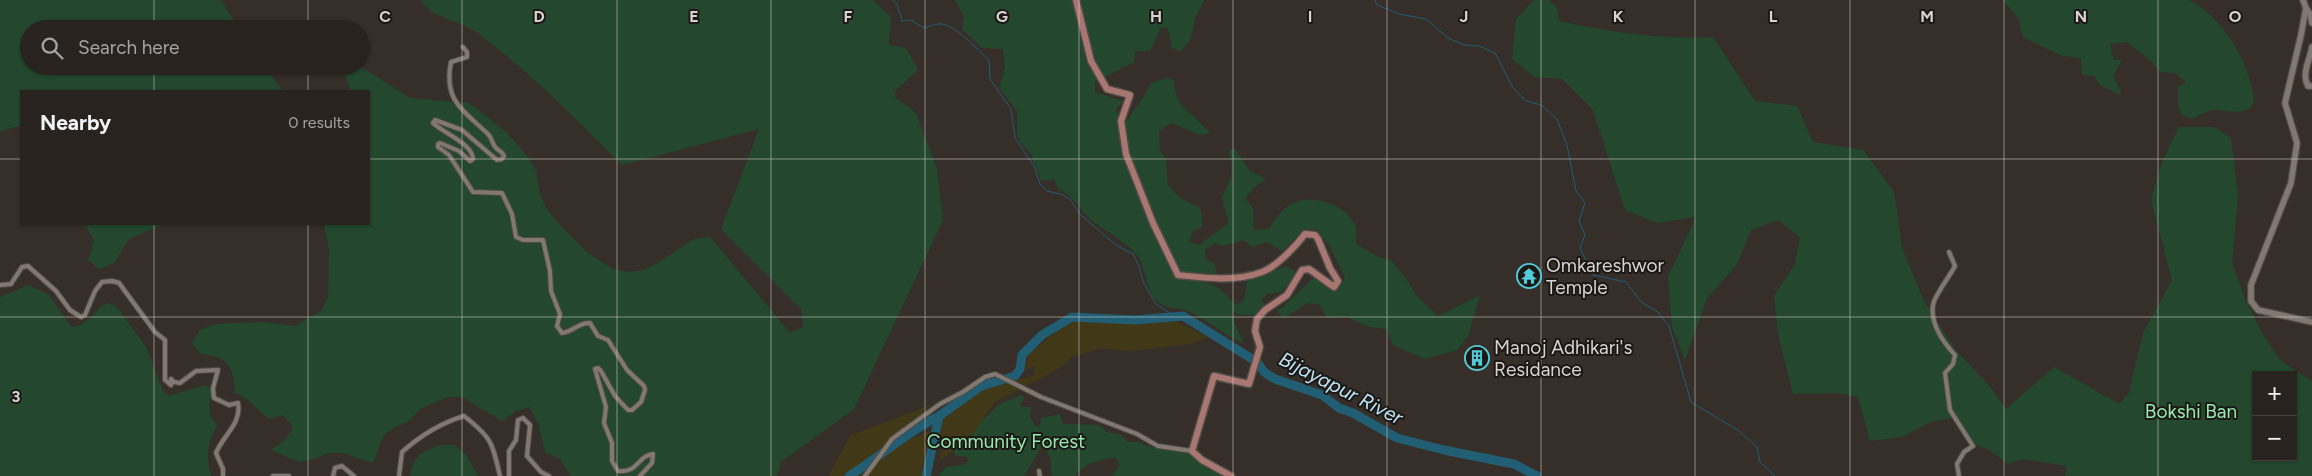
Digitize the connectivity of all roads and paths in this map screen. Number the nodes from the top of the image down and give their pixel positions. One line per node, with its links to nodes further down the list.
1 (1076, 0): 11 (main road)
2 (2303, 0): 3 (main road)
3 (2306, 8): 4 (main road); 10 (main road)
4 (2312, 23)
5 (463, 47): 21 (street)
6 (2312, 47): 7 (main road)
7 (2312, 86)
8 (1949, 252): 24 (street)
9 (0, 285): 12 (street)
10 (2312, 322)
11 (1192, 451): 22 (street); 23 (main road)
12 (224, 476)
13 (273, 476): 14 (street)
14 (289, 476)
15 (333, 476): 16 (street)
16 (354, 476)
17 (400, 476): 18 (street)
18 (500, 476)
19 (509, 476): 20 (street)
20 (549, 476)
21 (640, 476)
22 (865, 476)
23 (1231, 476)
24 (1959, 476)

